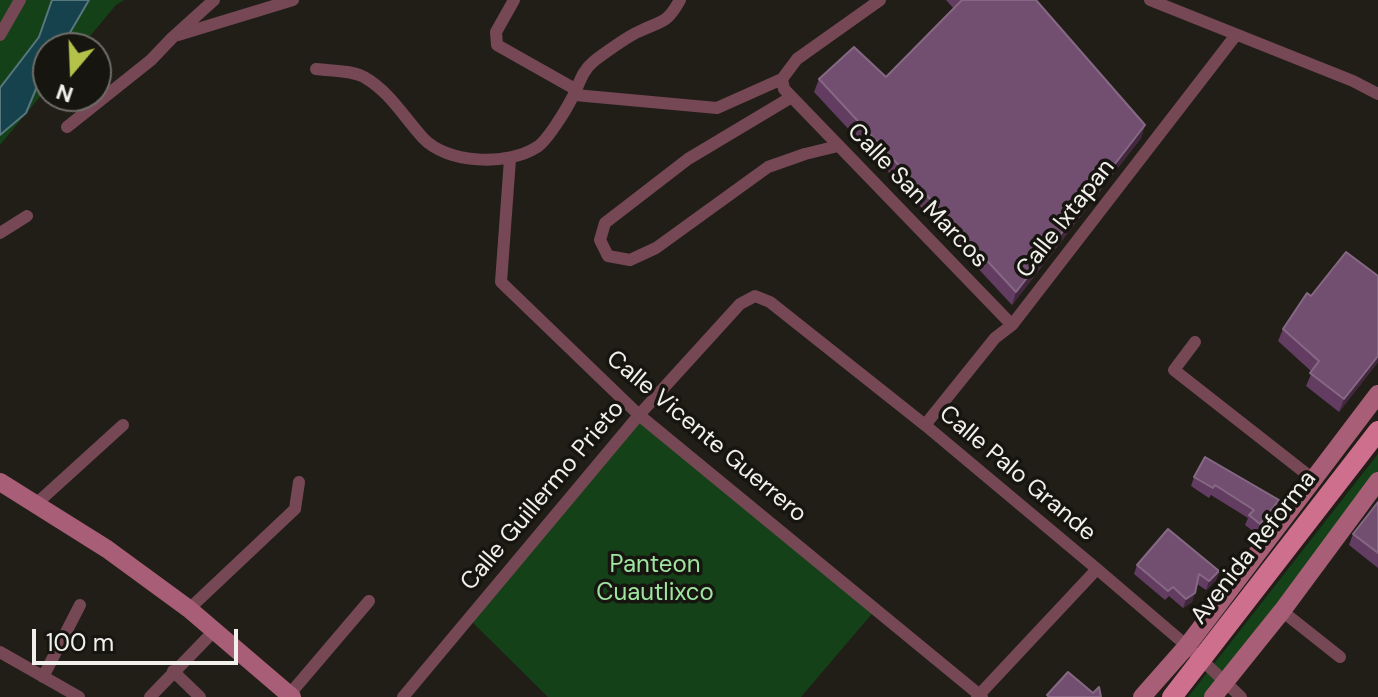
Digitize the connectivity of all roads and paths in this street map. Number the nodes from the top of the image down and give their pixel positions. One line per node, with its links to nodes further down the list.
1 (20, 0): 8 (street)
2 (214, 0): 10 (street)
3 (293, 0): 10 (street)
4 (514, 0): 13 (street)
5 (680, 0): 13 (street)
6 (880, 0): 12 (street)
7 (1150, 0): 9 (street)
8 (0, 35)
9 (1236, 35): 14 (street); 22 (street, Calle Ixtapan)
10 (172, 38): 16 (street)
11 (316, 69): 18 (street)
12 (782, 79): 13 (street); 15 (street)
13 (575, 92): 18 (street)
14 (1378, 94)
15 (790, 98): 17 (street, Calle San Marcos); 17 (street)
16 (67, 127)
17 (838, 146): 22 (street, Calle San Marcos)
18 (510, 159): 25 (street, Calle Vicente Guerrero)
19 (27, 216): 20 (street)
20 (0, 233)
21 (755, 296): 25 (street, Calle Guillermo Prieto); 27 (street, Calle Palo Grande)
22 (1012, 325): 27 (street, Calle Ixtapan)
23 (1195, 342): 30 (street)
24 (1378, 394): 30 (street)
25 (639, 415): 47 (street, Calle Vicente Guerrero); 51 (street, Calle Guillermo Prieto)
26 (123, 425): 34 (street)
27 (925, 425): 35 (street, Calle Palo Grande)
28 (1378, 431): 44 (main road, Avenida Reforma)
29 (1378, 454): 44 (main road, Avenida Reforma)
30 (1313, 479): 44 (street)
31 (1378, 481): 39 (street)
32 (0, 482): 34 (street)
33 (299, 482): 38 (street)
34 (36, 504): 38 (street)
35 (1097, 569): 44 (street, Calle Palo Grande); 47 (street)
36 (369, 601): 46 (street)
37 (80, 605): 45 (street)
38 (189, 609): 40 (street)
39 (1282, 611): 42 (street); 44 (street)
40 (215, 630): 43 (street); 46 (street)
41 (0, 652): 45 (street)
42 (1340, 657)
43 (173, 671): 49 (street); 50 (street)
44 (1207, 671): 52 (street); 53 (main road, Avenida Reforma); 54 (main road, Avenida Reforma); 55 (street, Calle Palo Grande)
45 (43, 677): 48 (street)
46 (290, 696)
47 (979, 696)
48 (79, 697)
49 (150, 697)
50 (200, 697)
51 (403, 697)
52 (1142, 697)
53 (1172, 697)
54 (1188, 697)
55 (1241, 697)

